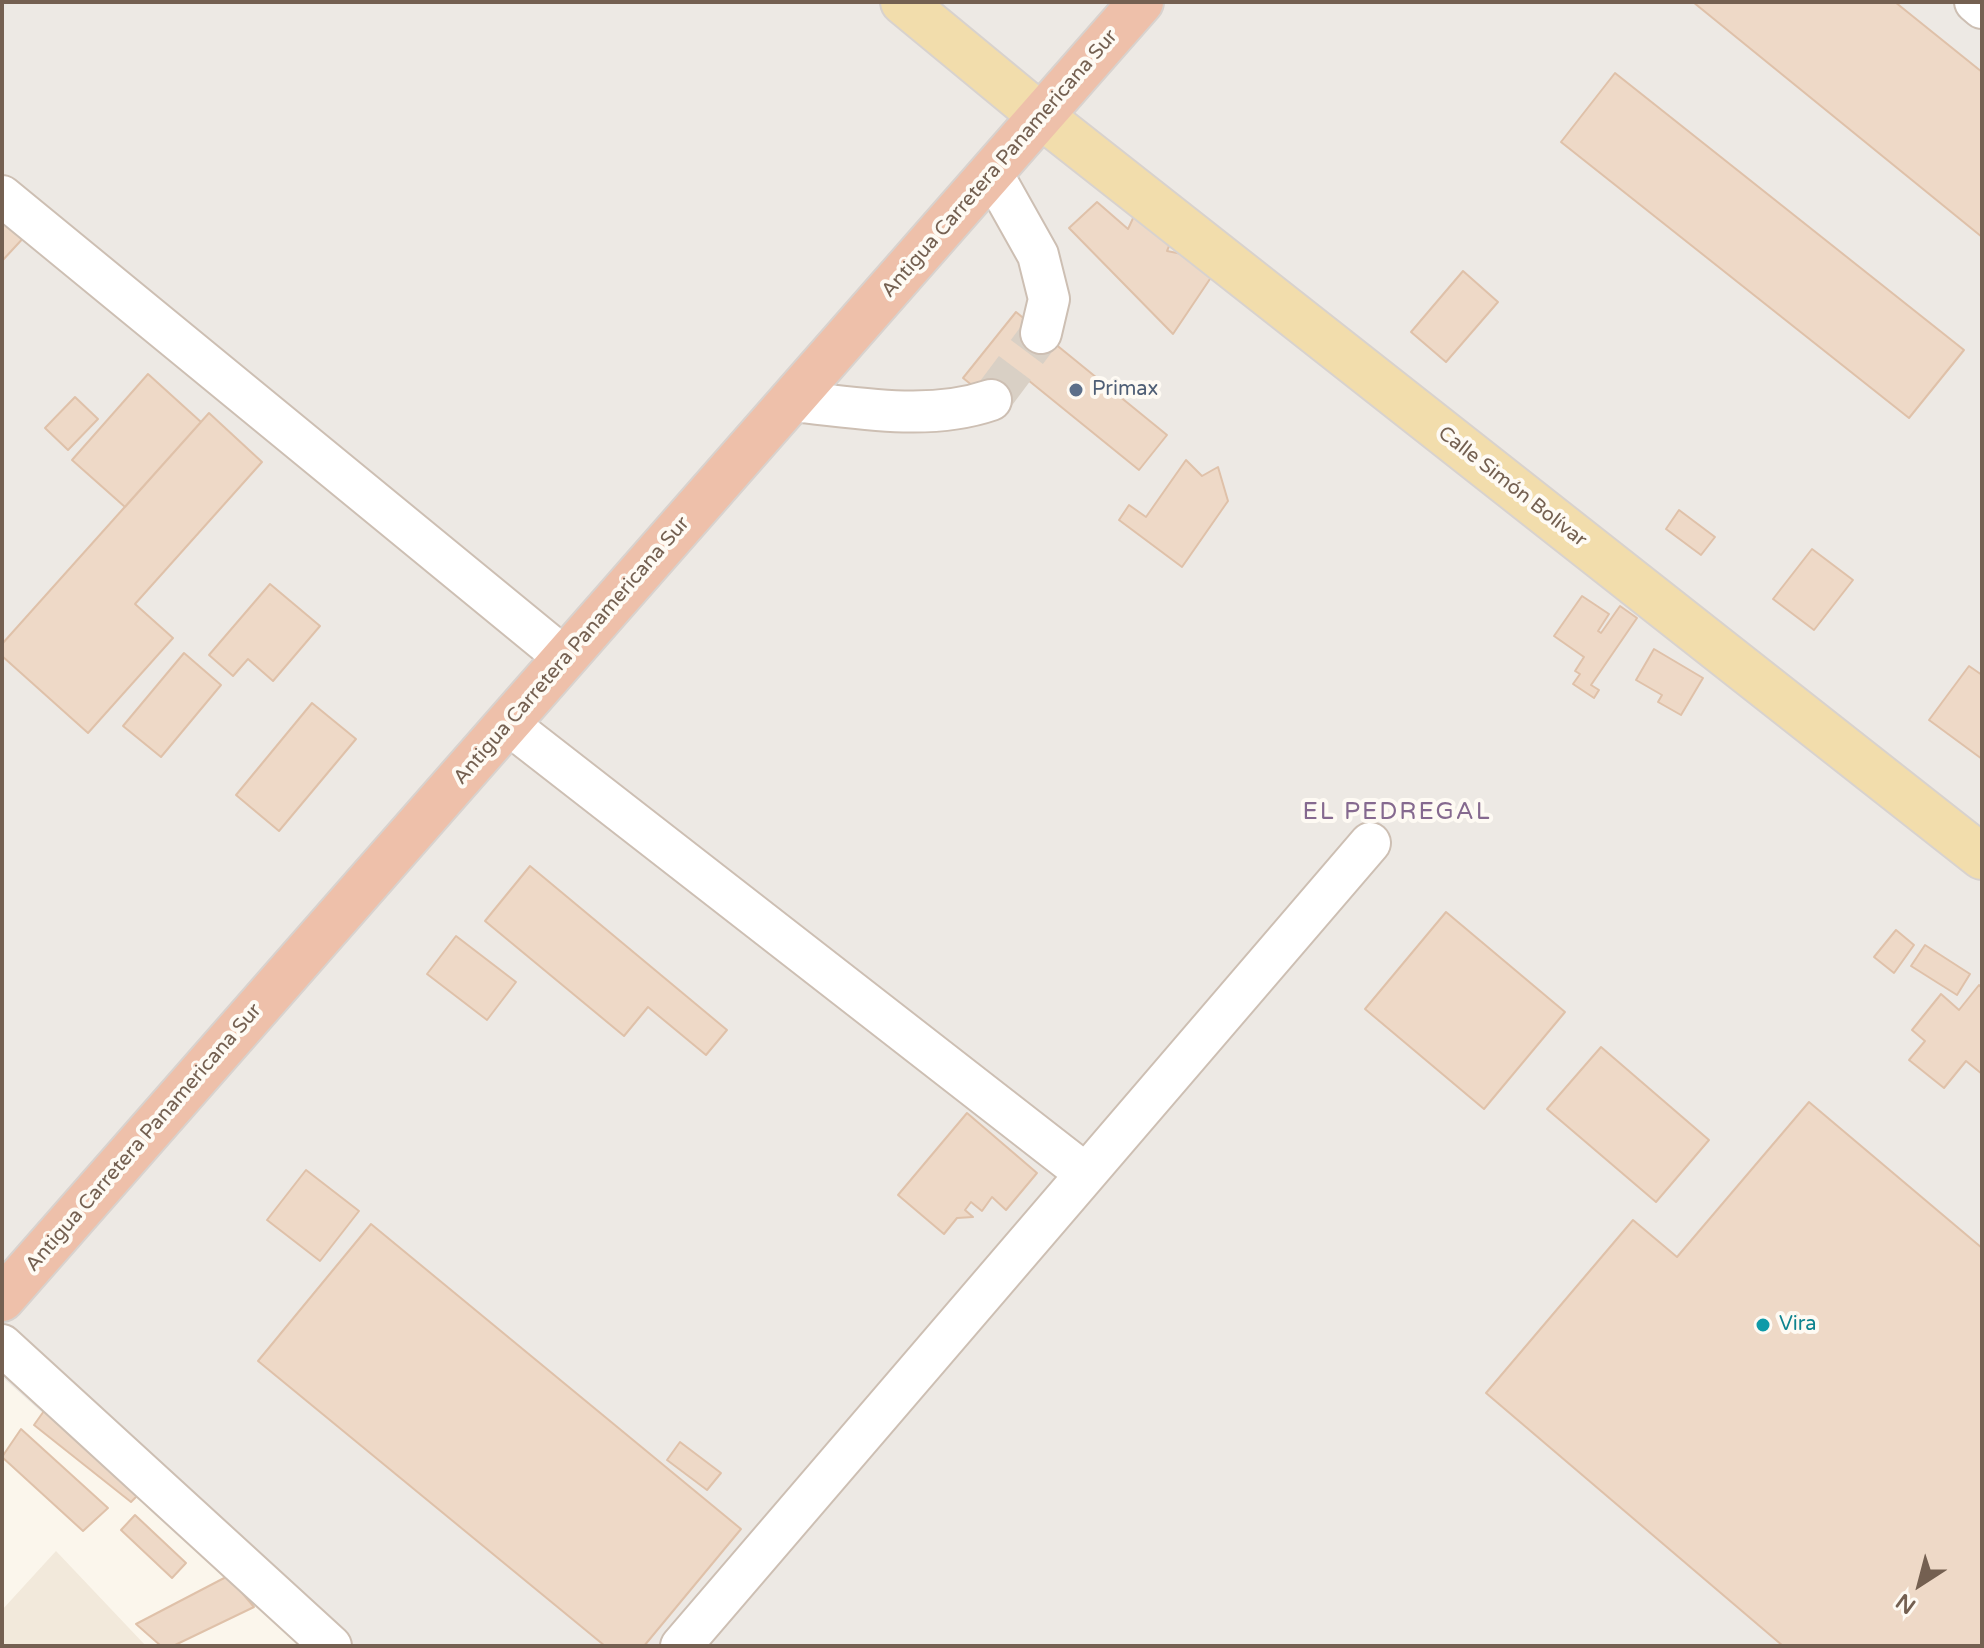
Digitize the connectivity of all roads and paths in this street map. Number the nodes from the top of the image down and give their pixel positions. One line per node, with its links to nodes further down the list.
1 (903, 2): 5 (main road, Calle Simón Bolívar)
2 (1141, 2): 5 (highway, Antigua Carretera Panamericana Sur)
3 (1975, 2): 4 (street)
4 (1982, 8)
5 (1041, 116): 6 (highway, Antigua Carretera Panamericana Sur); 14 (main road, Calle Simón Bolívar)
6 (992, 173): 8 (street); 10 (highway, Antigua Carretera Panamericana Sur)
7 (2, 196): 11 (street)
8 (1041, 333)
9 (991, 400): 10 (street)
10 (792, 401): 11 (highway, Antigua Carretera Panamericana Sur)
11 (565, 658): 12 (highway, Antigua Carretera Panamericana Sur)
12 (508, 724): 15 (street); 16 (highway, Antigua Carretera Panamericana Sur)
13 (1370, 843): 15 (street)
14 (1982, 857)
15 (1086, 1174): 19 (street)
16 (2, 1299)
17 (2, 1345): 18 (street)
18 (331, 1646)
19 (681, 1646)

